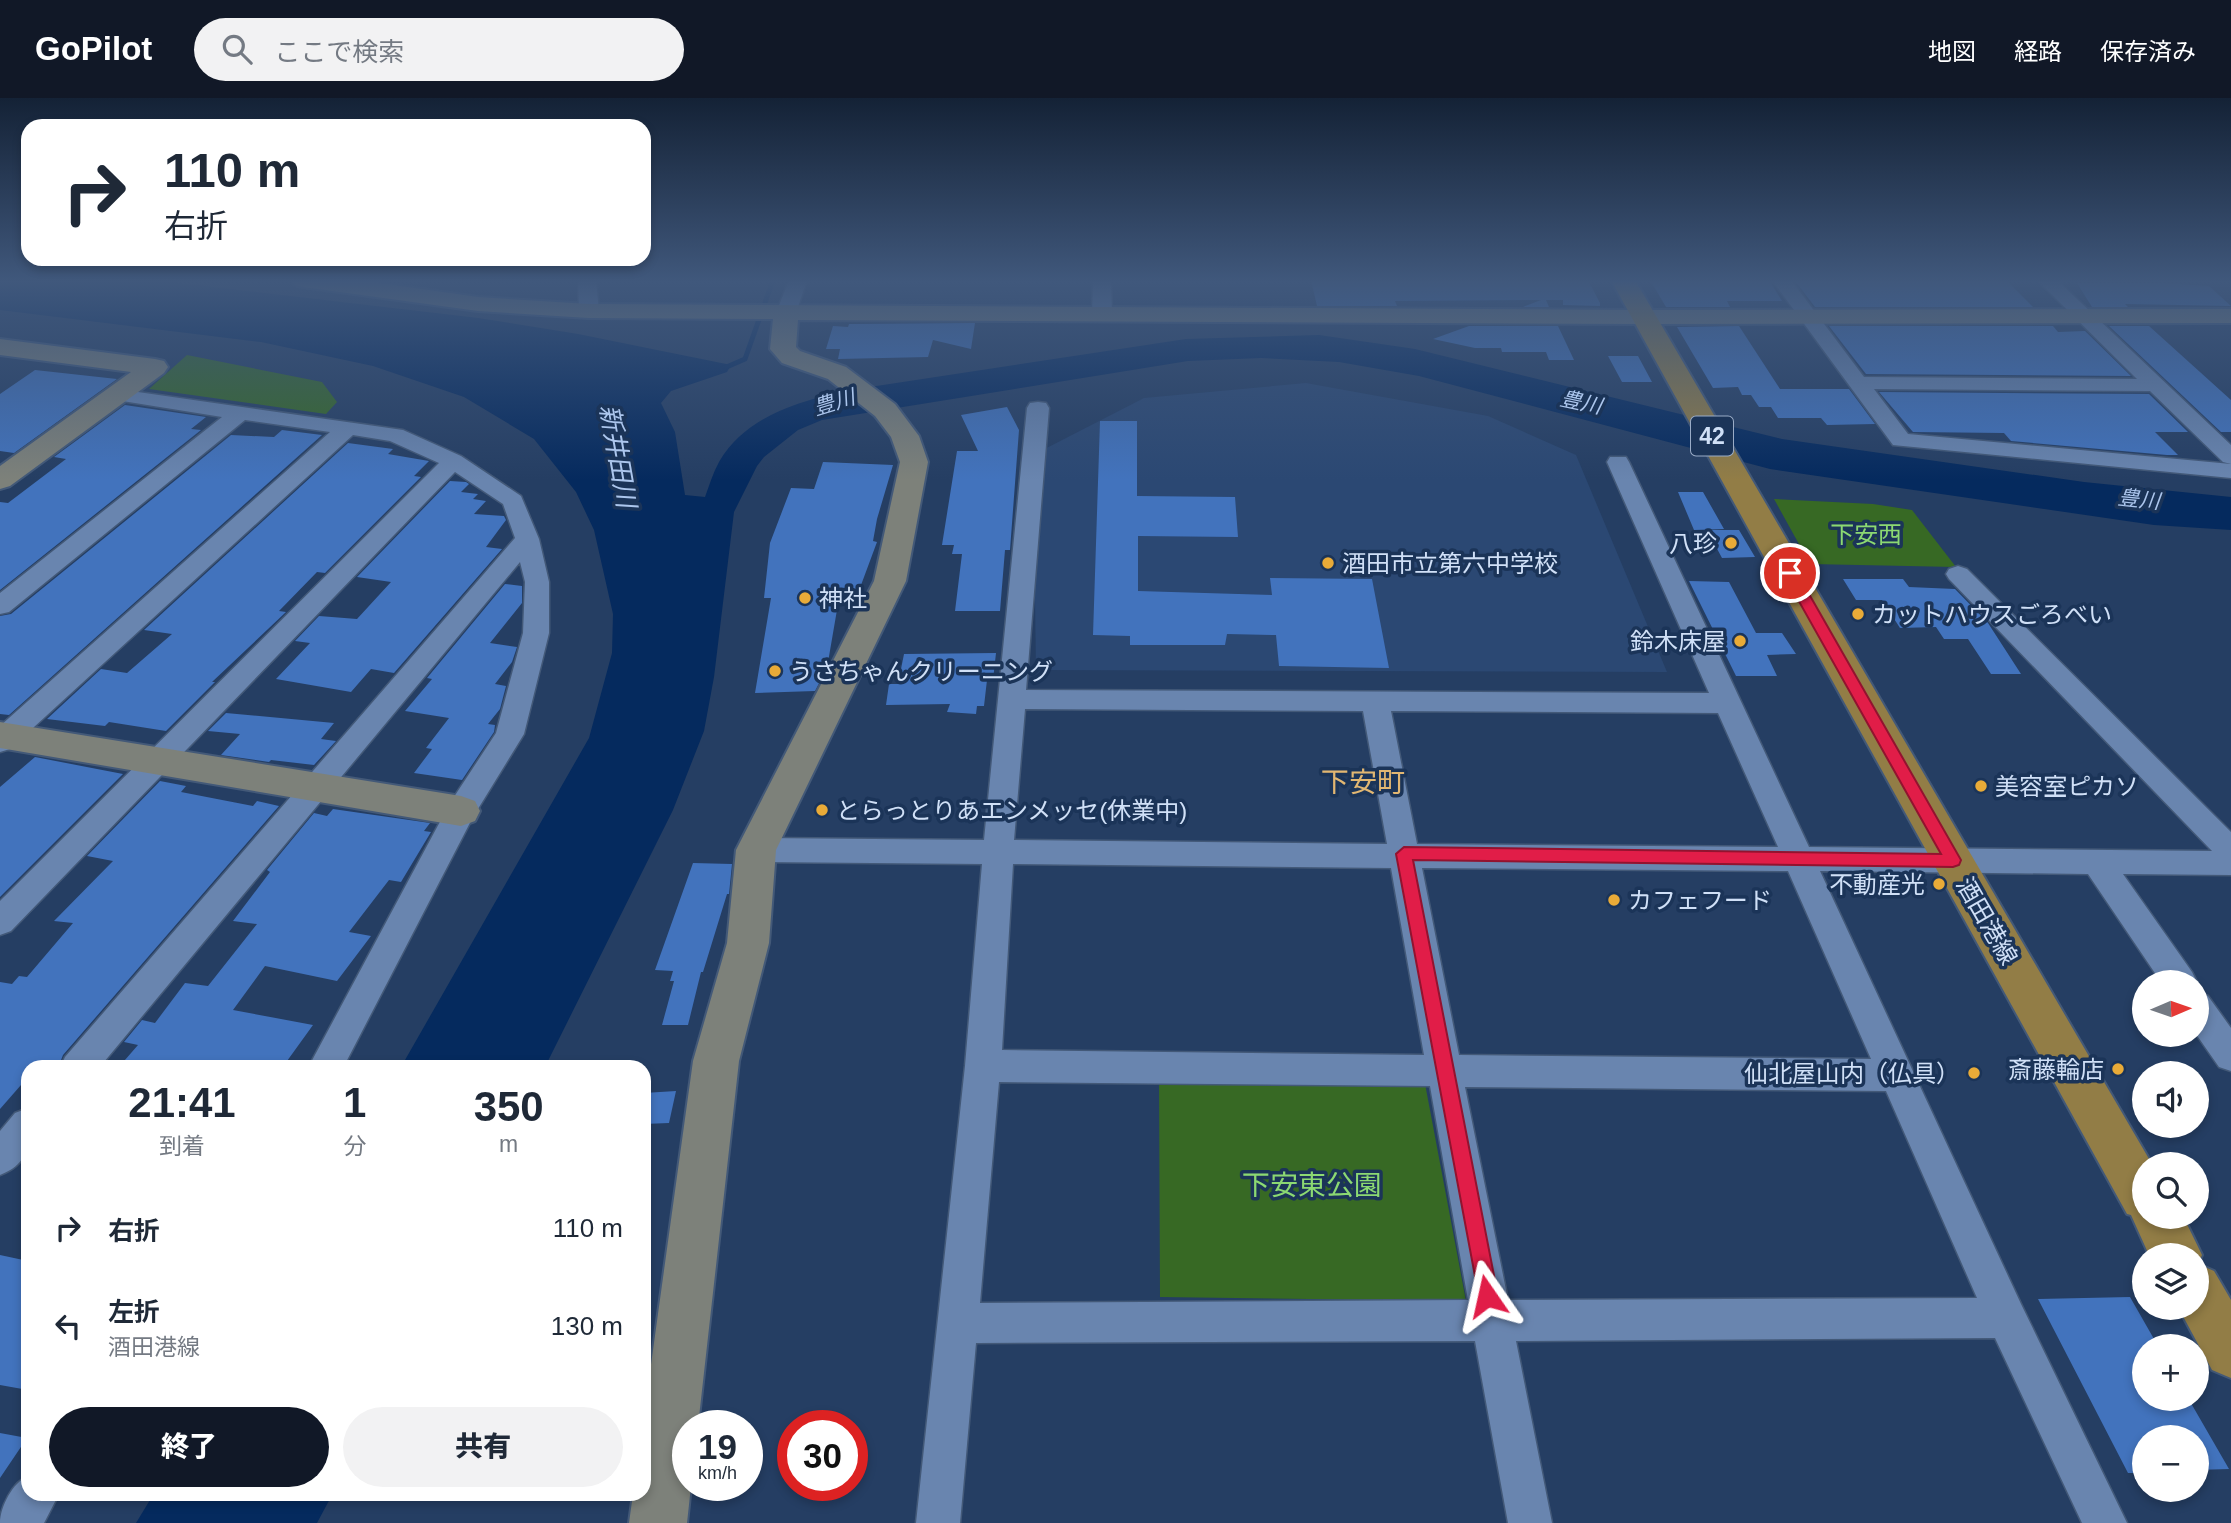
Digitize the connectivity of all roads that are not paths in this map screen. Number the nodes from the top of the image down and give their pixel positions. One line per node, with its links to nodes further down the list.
1 (783, 346): 27 (street)
2 (1661, 346): 32 (main road, 酒田港線 / 42)
3 (1831, 346): 6 (street)
4 (2115, 346): 7 (street)
5 (0, 347): 8 (street)
6 (1858, 383): 7 (street); 15 (street)
7 (2156, 385): 12 (street)
8 (117, 395): 10 (street); 16 (street)
9 (1038, 408): 20 (street)
10 (241, 412): 11 (street); 19 (street)
11 (349, 427): 13 (street); 23 (street)
12 (2231, 457)
13 (453, 461): 17 (street); 24 (street)
14 (1618, 462): 22 (street)
15 (2231, 471)
16 (0, 480)
17 (527, 539): 25 (street); 26 (street)
18 (1958, 575): 28 (street)
19 (0, 606)
20 (1013, 699): 21 (street); 29 (street)
21 (1375, 701): 22 (street); 30 (street)
22 (1728, 703): 31 (street)
23 (2, 738): 24 (street)
24 (156, 761): 25 (street); 35 (street)
25 (314, 787): 26 (street); 39 (street)
26 (461, 811): 40 (street)
27 (756, 850): 29 (street); 54 (street)
28 (2231, 851)
29 (998, 852): 30 (street); 41 (street)
30 (1404, 854): 31 (street); 42 (street)
31 (1799, 859): 32 (street); 43 (street)
32 (1953, 860): 33 (street); 46 (main road, 酒田港線 / 42)
33 (2097, 862): 34 (street); 36 (street)
34 (2231, 863)
35 (0, 922)
36 (2172, 970)
37 (2209, 1025): 38 (street)
38 (2231, 1056)
39 (84, 1060)
40 (329, 1060)
41 (984, 1066): 42 (street); 50 (street)
42 (1445, 1070): 43 (street); 49 (street)
43 (1897, 1075): 48 (street)
44 (21, 1133): 45 (street)
45 (0, 1158)
46 (2132, 1176)
47 (2209, 1312): 51 (main road)
48 (2007, 1318): 49 (street); 57 (street)
49 (1492, 1321): 50 (street); 56 (street)
50 (956, 1323): 55 (street)
51 (2231, 1351)
52 (32, 1501): 53 (street)
53 (18, 1523)
54 (658, 1523)
55 (938, 1523)
56 (1530, 1523)
57 (2105, 1523)

